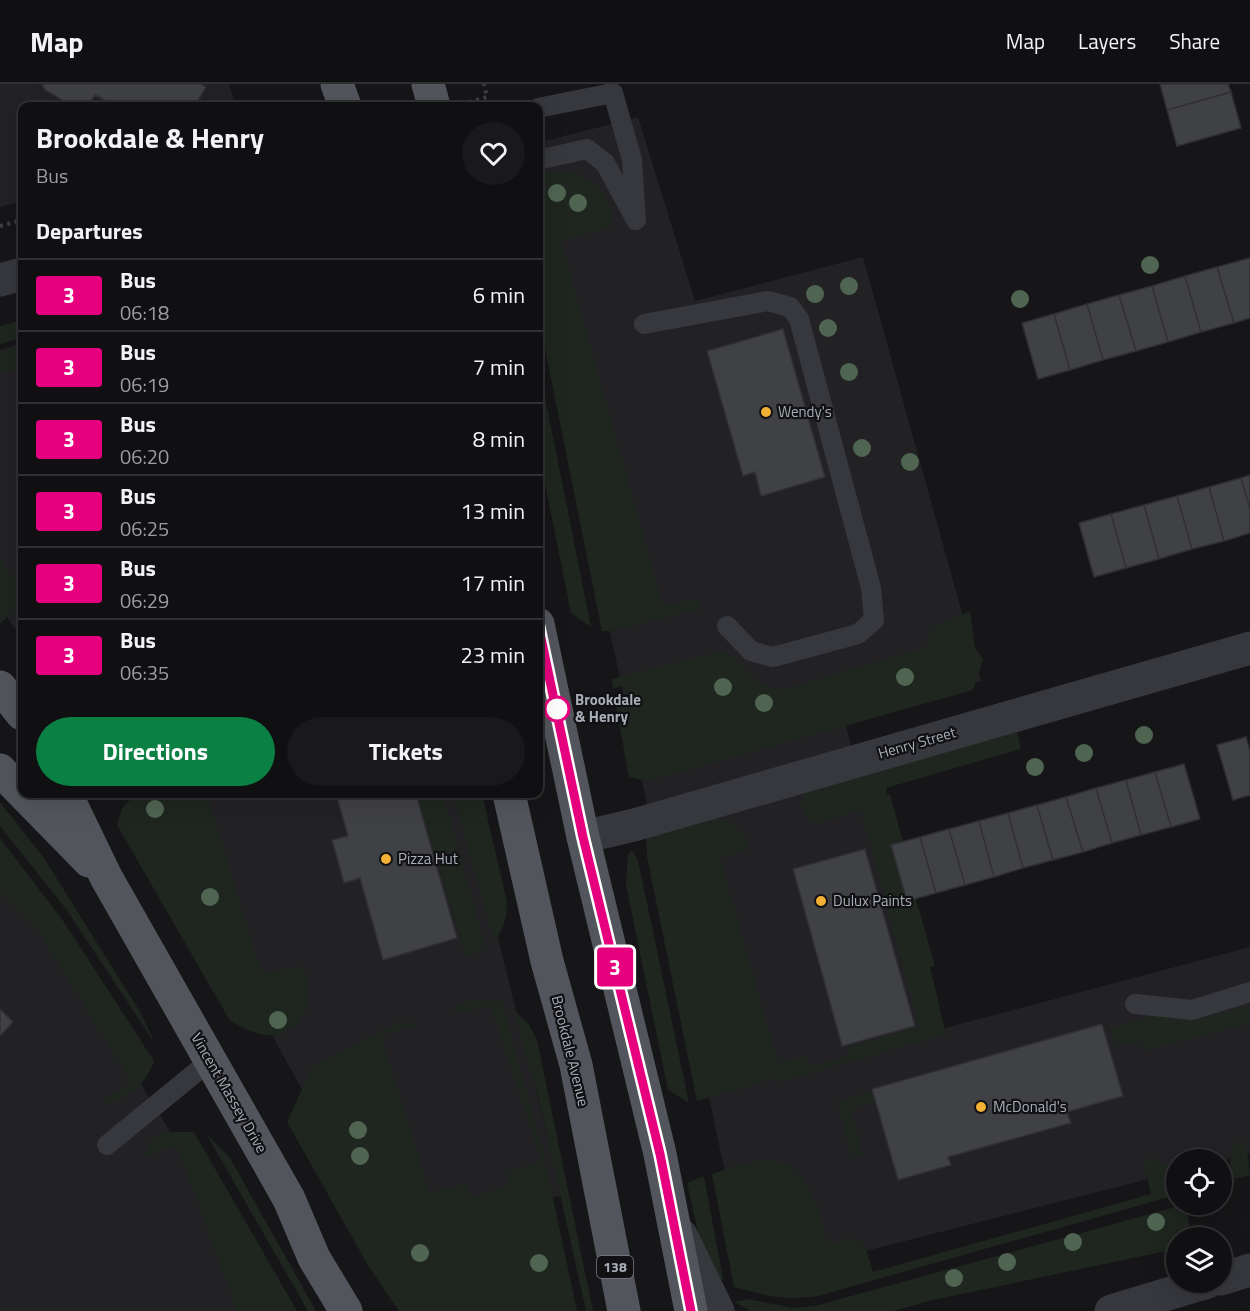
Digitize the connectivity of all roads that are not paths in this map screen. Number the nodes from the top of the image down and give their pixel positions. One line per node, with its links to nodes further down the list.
1 (337, 84): 3 (main road)
2 (428, 84): 4 (main road)
3 (344, 102)
4 (433, 102)
5 (543, 107): 6 (lane)
6 (543, 159)
7 (18, 275): 8 (street)
8 (0, 280)
9 (644, 324): 10 (lane)
10 (727, 626)
11 (543, 648): 20 (main road)
12 (1250, 648): 20 (street, Henry Street)
13 (0, 687): 14 (main road)
14 (18, 709)
15 (0, 770): 16 (main road, Vincent Massey Drive)
16 (18, 788)
17 (28, 798): 21 (main road, Vincent Massey Drive)
18 (68, 798): 21 (main road, Vincent Massey Drive)
19 (510, 798): 31 (main road, Brookdale Avenue / 138)
20 (583, 837): 26 (main road)
21 (106, 877): 24 (main road, Vincent Massey Drive)
22 (1250, 992): 23 (lane)
23 (1135, 1004)
24 (211, 1060): 25 (lane); 30 (main road, Vincent Massey Drive)
25 (107, 1145)
26 (672, 1217): 32 (main road); 33 (street)
27 (1250, 1270): 28 (street)
28 (1232, 1276)
29 (1172, 1293): 34 (street)
30 (346, 1311)
31 (624, 1311)
32 (691, 1311)
33 (718, 1311)
34 (1111, 1311)

